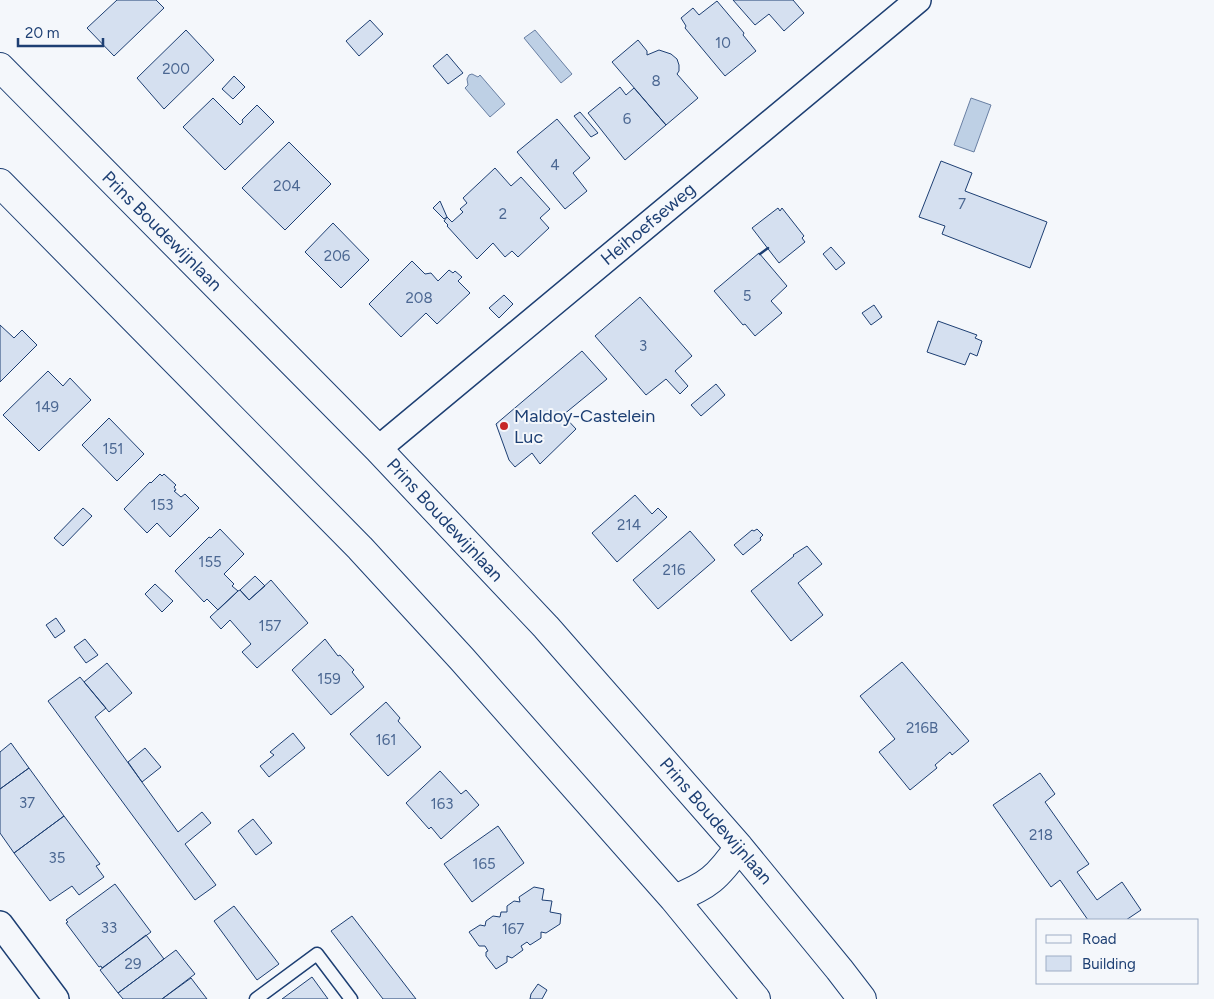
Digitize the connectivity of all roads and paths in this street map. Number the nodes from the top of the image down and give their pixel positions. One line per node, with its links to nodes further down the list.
1 (918, 0): 4 (street, Heihoefseweg)
2 (0, 67): 4 (main road, Prins Boudewijnlaan)
3 (0, 183): 6 (main road)
4 (378, 449): 5 (main road, Prins Boudewijnlaan)
5 (739, 847): 6 (main road); 12 (main road, Prins Boudewijnlaan)
6 (674, 899): 11 (main road)
7 (0, 924): 8 (street)
8 (56, 999)
9 (256, 999): 10 (lane)
10 (351, 999)
11 (756, 999)
12 (862, 999)

